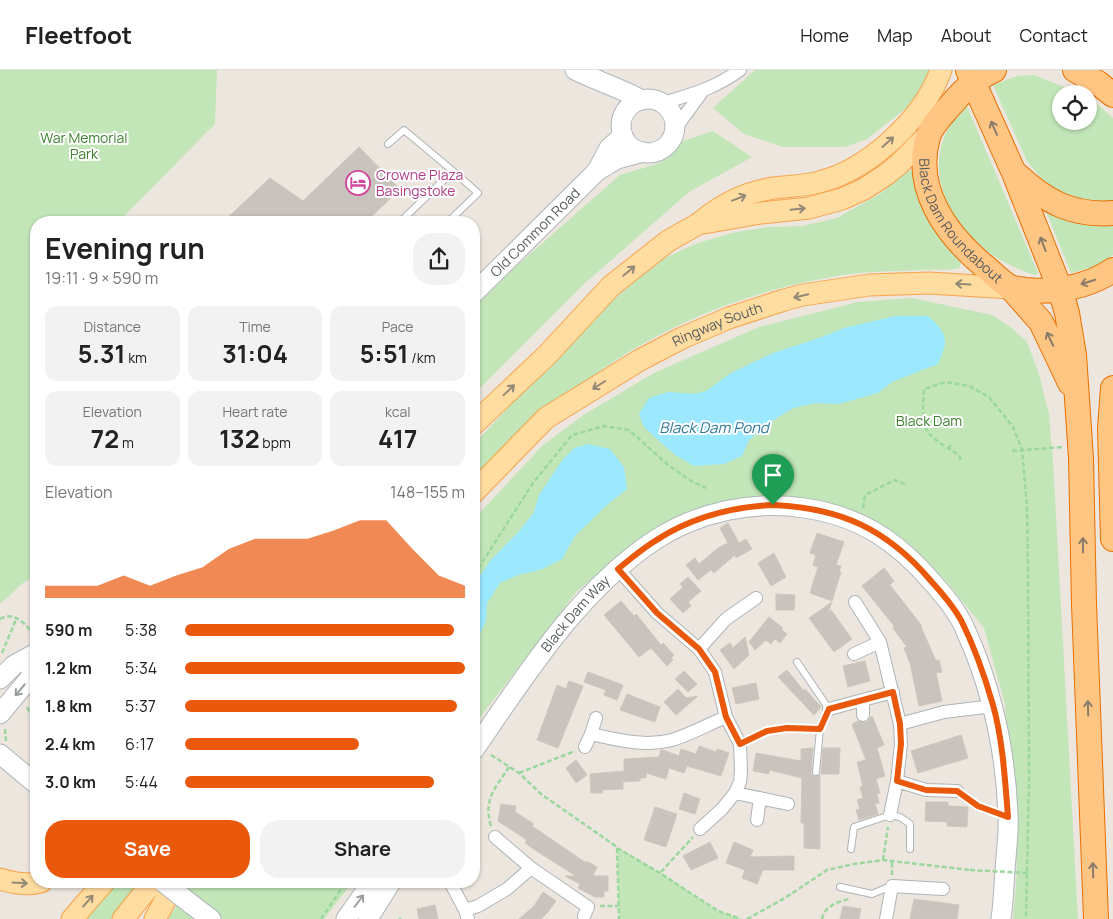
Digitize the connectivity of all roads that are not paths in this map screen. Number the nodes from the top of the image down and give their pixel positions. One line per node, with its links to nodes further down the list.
1 (575, 70): 7 (street)
2 (740, 70): 9 (street)
3 (941, 70): 23 (main road, one-way to 3)
4 (994, 70): 6 (highway, Black Dam Roundabout)
5 (1075, 70): 8 (highway)
6 (970, 76): 14 (highway, Black Dam Roundabout); 19 (highway, one-way to 6)
7 (603, 84): 10 (street); 12 (street)
8 (1108, 88)
9 (702, 92): 11 (street); 13 (street)
10 (642, 100): 11 (street); 12 (street)
11 (662, 103): 13 (street)
12 (623, 128): 16 (street); 18 (street, Old Common Road)
13 (675, 129): 16 (street)
14 (928, 135): 23 (main road, one-way to 14); 26 (highway, Black Dam Roundabout)
15 (388, 144): 17 (lane)
16 (642, 152): 18 (street, Old Common Road)
17 (453, 171): 21 (lane); 22 (lane)
18 (597, 171): 25 (street, Old Common Road)
19 (1014, 173): 20 (highway); 27 (highway, one-way to 19)
20 (1113, 213)
21 (406, 216)
22 (454, 216)
23 (698, 224): 30 (main road, one-way to 23)
24 (1113, 270): 27 (highway, Black Dam Roundabout, one-way to 27)
25 (480, 287)
26 (1011, 288): 27 (highway, Black Dam Roundabout); 29 (highway, one-way to 26); 31 (main road, Ringway South, one-way to 31)
27 (1060, 289): 29 (highway)
28 (1113, 388): 32 (highway)
29 (1077, 399): 94 (highway, one-way to 29)
30 (480, 418)
31 (480, 486)
32 (1113, 539)
33 (618, 569): 39 (street); 47 (street, Black Dam Way); 57 (street, Black Dam Way)
34 (756, 598): 37 (street)
35 (855, 602): 38 (street)
36 (732, 605): 37 (street)
37 (726, 619): 39 (street)
38 (880, 642): 40 (street); 45 (street)
39 (699, 649): 50 (street)
40 (854, 654)
41 (30, 656): 43 (street)
42 (797, 662): 48 (lane)
43 (0, 679)
44 (30, 679): 52 (street, one-way to 52)
45 (893, 692): 46 (street); 53 (street)
46 (863, 701): 48 (street); 49 (street)
47 (993, 706): 53 (street); 93 (street, Black Dam Way)
48 (829, 709): 58 (lane)
49 (863, 715)
50 (726, 717): 54 (street); 62 (street)
51 (596, 718): 54 (street)
52 (2, 719)
53 (900, 724): 60 (street)
54 (591, 734): 55 (street)
55 (585, 747)
56 (5, 751): 59 (street)
57 (482, 752)
58 (816, 772)
59 (30, 778)
60 (897, 781): 61 (street); 65 (street)
61 (957, 791)
62 (735, 793): 63 (street); 67 (street)
63 (760, 798): 64 (street); 66 (street)
64 (788, 804)
65 (890, 815): 69 (lane); 70 (lane)
66 (757, 820)
67 (700, 829)
68 (495, 837): 71 (street)
69 (851, 848)
70 (910, 849)
71 (531, 868): 84 (street); 85 (street)
72 (0, 878): 73 (main road, one-way to 73)
73 (30, 884)
74 (892, 886): 75 (lane); 83 (street); 92 (street)
75 (840, 887)
76 (99, 888): 86 (main road, one-way to 76)
77 (148, 888): 87 (main road)
78 (171, 888): 89 (street, bridge)
79 (172, 888): 88 (main road)
80 (368, 888): 90 (street, one-way to 80)
81 (388, 888): 91 (street)
82 (453, 888): 85 (street)
83 (943, 890)
84 (586, 912)
85 (466, 915)
86 (72, 919)
87 (123, 919)
88 (155, 919)
89 (211, 919)
90 (346, 919)
91 (368, 919)
92 (886, 919)
93 (1001, 919)
94 (1096, 919)

